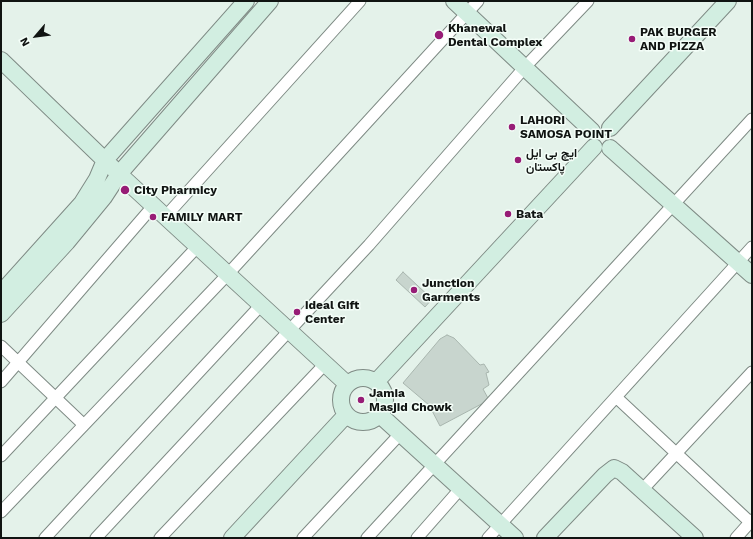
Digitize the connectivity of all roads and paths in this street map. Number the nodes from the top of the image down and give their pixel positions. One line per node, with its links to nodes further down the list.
1 (246, 1): 15 (street)
2 (270, 1): 16 (street)
3 (360, 1): 19 (street)
4 (454, 1): 8 (street)
5 (478, 1): 8 (street)
6 (588, 1): 10 (street)
7 (728, 1): 12 (street)
8 (467, 13): 10 (street); 23 (street)
9 (1, 60): 15 (street)
10 (525, 68): 13 (street); 28 (street)
11 (752, 119): 17 (street)
12 (610, 128): 13 (street); 14 (street)
13 (593, 139): 14 (street); 34 (street)
14 (610, 148): 17 (street)
15 (105, 160): 16 (street); 25 (street)
16 (119, 174): 18 (street); 27 (street)
17 (674, 204): 22 (street); 44 (street)
18 (154, 205): 19 (street); 30 (street)
19 (166, 216): 20 (street)
20 (198, 246): 23 (street); 37 (street)
21 (752, 247): 22 (street)
22 (738, 263): 24 (street); 36 (street)
23 (228, 274): 26 (street); 40 (street)
24 (752, 275)
25 (1, 293)
26 (261, 305): 28 (street); 50 (street)
27 (1, 314)
28 (289, 332): 31 (street); 51 (street)
29 (1, 346): 30 (street)
30 (19, 363): 33 (street); 37 (street)
31 (324, 364): 35 (street); 52 (street)
32 (752, 372): 42 (street)
33 (1, 382)
34 (376, 382): 35 (street); 39 (street)
35 (347, 384): 38 (street)
36 (616, 397): 42 (street); 49 (street)
37 (56, 398): 40 (street); 43 (street)
38 (346, 415): 39 (street); 53 (street)
39 (380, 415): 41 (street)
40 (84, 425): 47 (street)
41 (401, 433): 44 (street); 54 (street)
42 (676, 453): 46 (street); 48 (street)
43 (1, 456)
44 (436, 464): 45 (street); 55 (street)
45 (461, 488): 49 (street); 56 (street)
46 (642, 490): 59 (street); 60 (street)
47 (1, 512)
48 (751, 522): 61 (street)
49 (501, 524): 57 (street); 58 (street)
50 (45, 538)
51 (96, 538)
52 (160, 538)
53 (232, 538)
54 (303, 538)
55 (367, 538)
56 (416, 538)
57 (488, 538)
58 (516, 538)
59 (545, 538)
60 (695, 538)
61 (736, 538)

